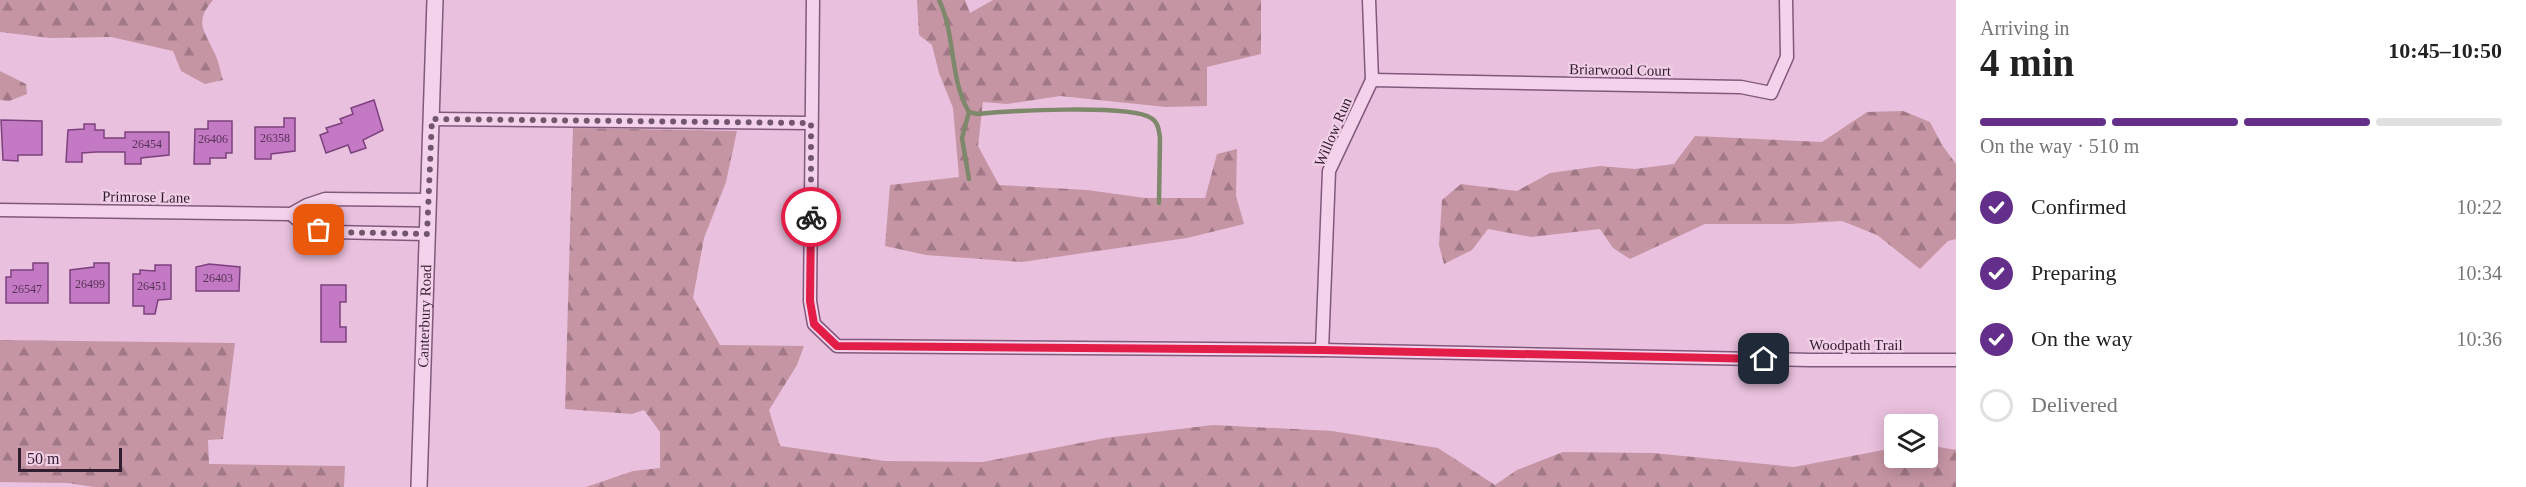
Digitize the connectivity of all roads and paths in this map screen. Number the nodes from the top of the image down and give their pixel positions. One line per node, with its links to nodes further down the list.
1 (435, 0): 6 (street, Canterbury Road)
2 (813, 0): 7 (street, Woodpath Trail)
3 (1369, 0): 5 (street, Willow Run)
4 (1786, 0): 5 (street, Briarwood Court)
5 (1372, 80): 12 (street, Willow Run)
6 (432, 119): 7 (street); 8 (street, Canterbury Road)
7 (811, 123): 12 (street, Woodpath Trail)
8 (428, 200): 10 (street, Primrose Lane); 11 (street, Canterbury Road)
9 (0, 210): 10 (street, Primrose Lane)
10 (291, 214): 11 (street)
11 (427, 234): 14 (street, Canterbury Road)
12 (1322, 350): 13 (street, Woodpath Trail)
13 (1956, 360)
14 (419, 487)

